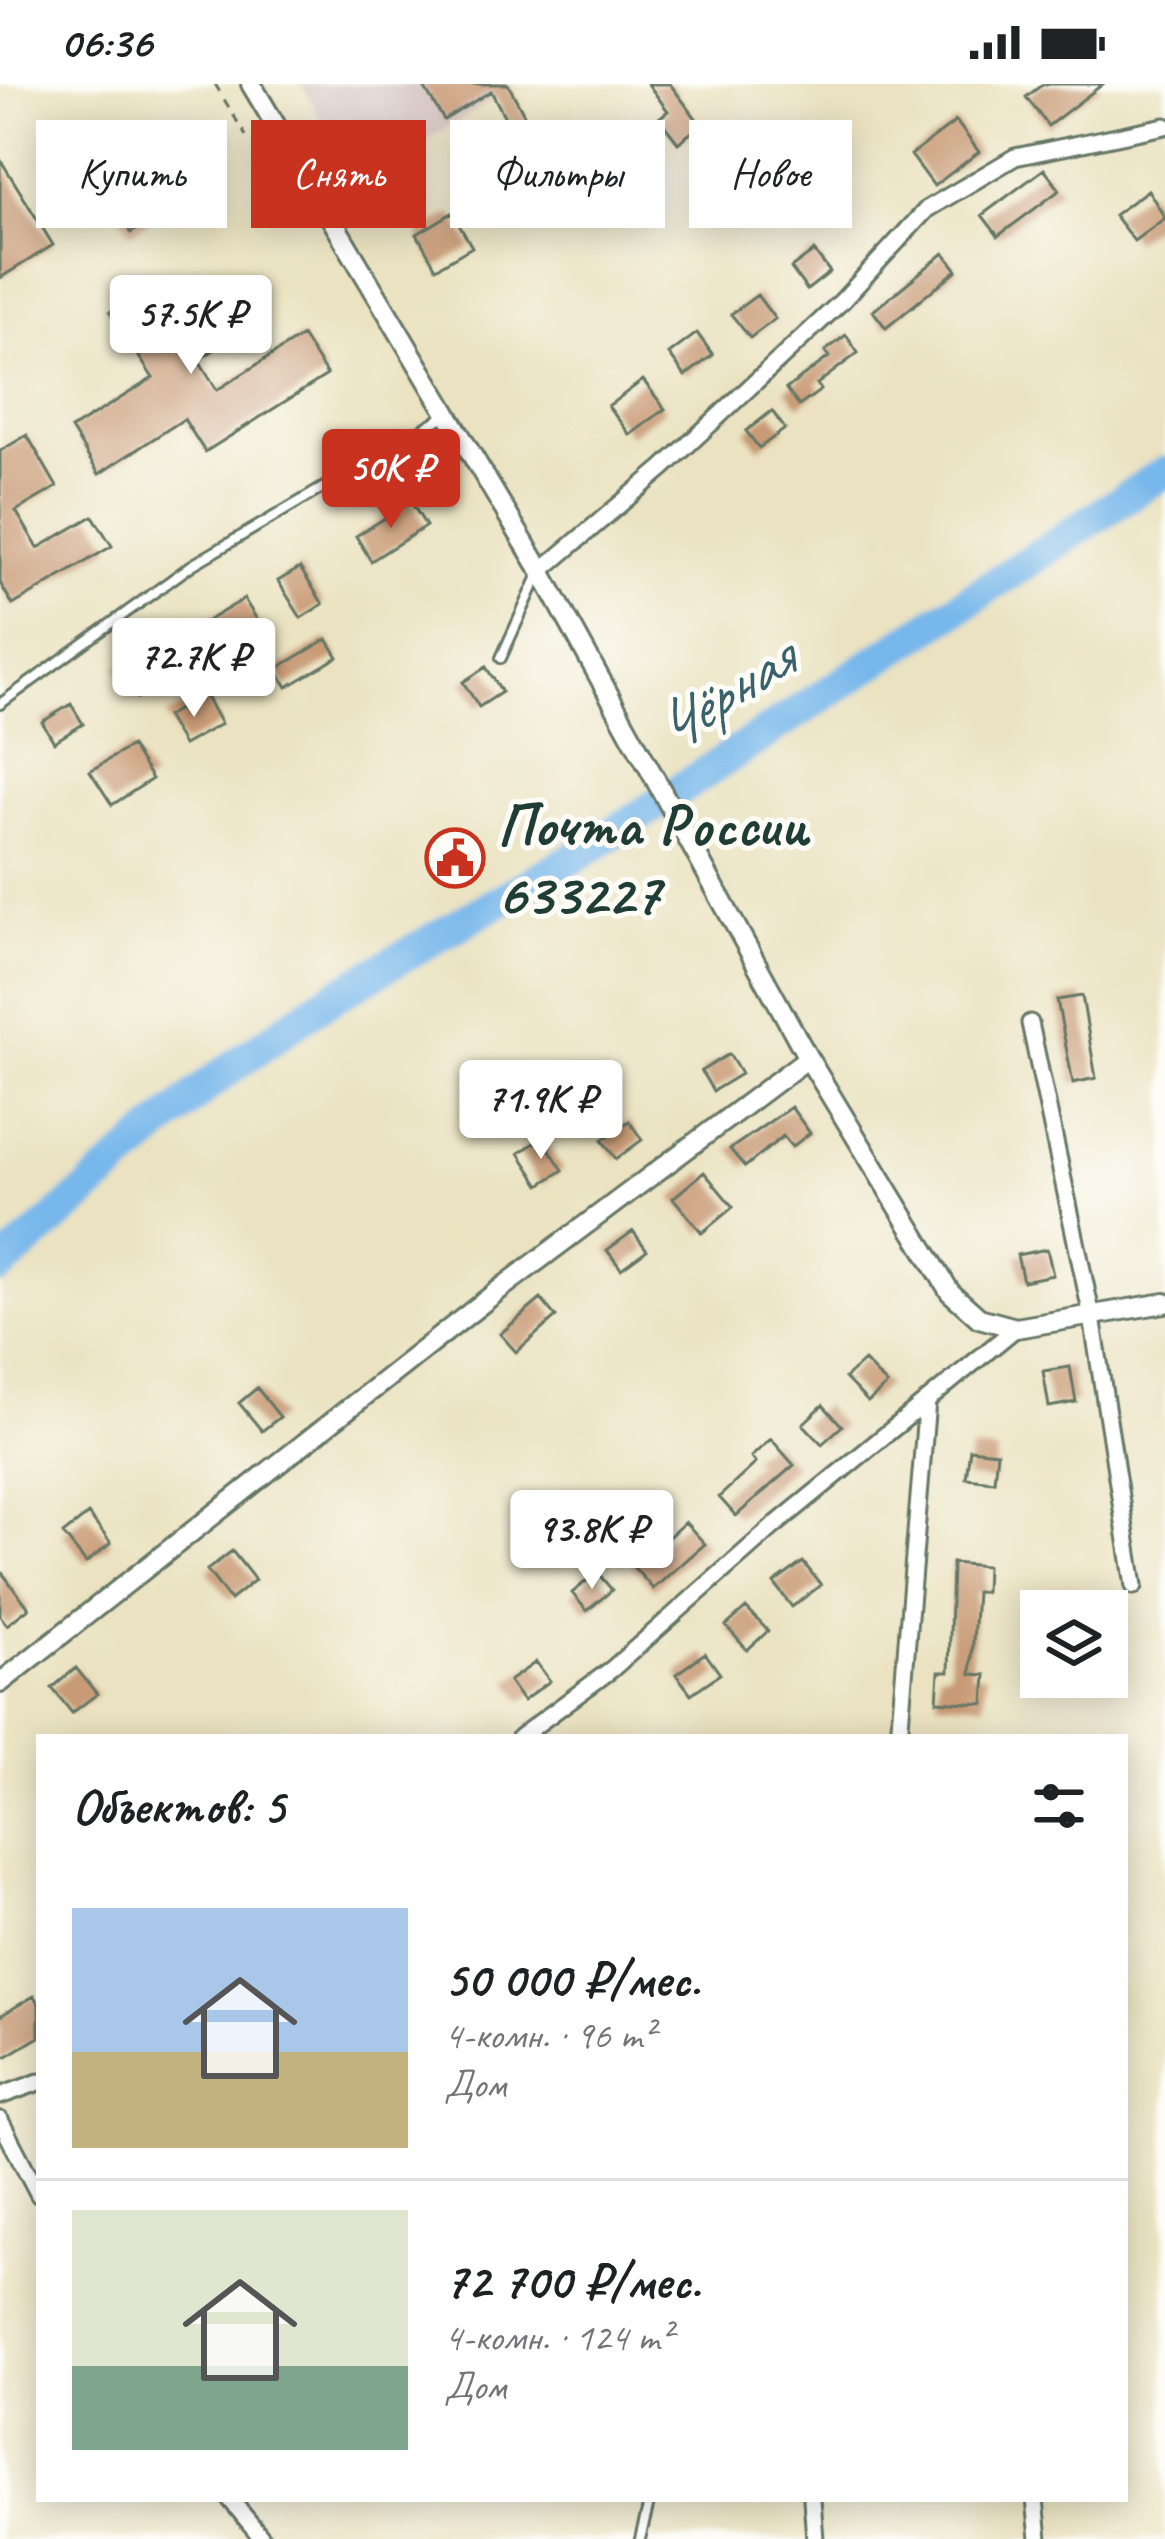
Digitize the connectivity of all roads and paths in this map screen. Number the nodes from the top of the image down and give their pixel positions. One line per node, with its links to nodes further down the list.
1 (215, 84): 4 (path)
2 (251, 84): 5 (street)
3 (1165, 127): 6 (street)
4 (246, 136)
5 (448, 414): 6 (street); 8 (lane)
6 (541, 571): 7 (lane); 10 (street)
7 (501, 658)
8 (0, 704)
9 (1030, 1023): 12 (street)
10 (808, 1058): 13 (street); 16 (street)
11 (1165, 1304): 12 (street)
12 (1092, 1317): 13 (street); 15 (street)
13 (1016, 1328): 14 (street)
14 (927, 1401): 17 (street); 18 (street)
15 (1135, 1586)
16 (0, 1683)
17 (524, 1734)
18 (899, 1734)
19 (36, 2083): 20 (street)
20 (0, 2096)
21 (0, 2120): 22 (street)
22 (36, 2189)
23 (232, 2502): 27 (street)
24 (649, 2502): 28 (lane)
25 (812, 2502): 29 (street)
26 (1035, 2502): 30 (street)
27 (263, 2539)
28 (640, 2539)
29 (815, 2539)
30 (1039, 2539)

